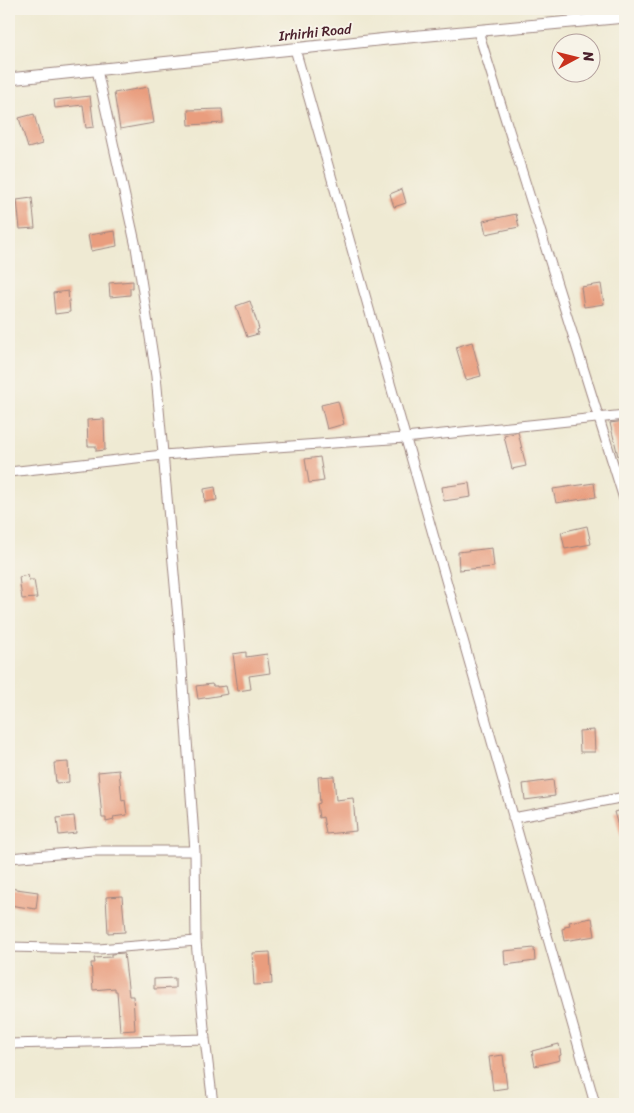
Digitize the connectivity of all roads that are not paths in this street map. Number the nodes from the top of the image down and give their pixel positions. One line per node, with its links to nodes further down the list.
1 (625, 17): 2 (street, Irhirhi Road)
2 (478, 31): 3 (street, Irhirhi Road); 7 (street)
3 (295, 50): 4 (street, Irhirhi Road); 8 (street)
4 (97, 70): 5 (street, Irhirhi Road); 9 (street)
5 (9, 79)
6 (625, 415): 7 (street)
7 (600, 418): 8 (street); 11 (street)
8 (405, 438): 9 (street); 13 (street)
9 (163, 455): 10 (street); 14 (street)
10 (9, 472)
11 (625, 502)
12 (625, 797): 13 (street)
13 (513, 818): 21 (street)
14 (195, 851): 15 (street); 16 (street)
15 (9, 858)
16 (196, 941): 17 (street); 18 (street)
17 (9, 947)
18 (205, 1039): 19 (street); 20 (street)
19 (9, 1044)
20 (213, 1104)
21 (595, 1104)

